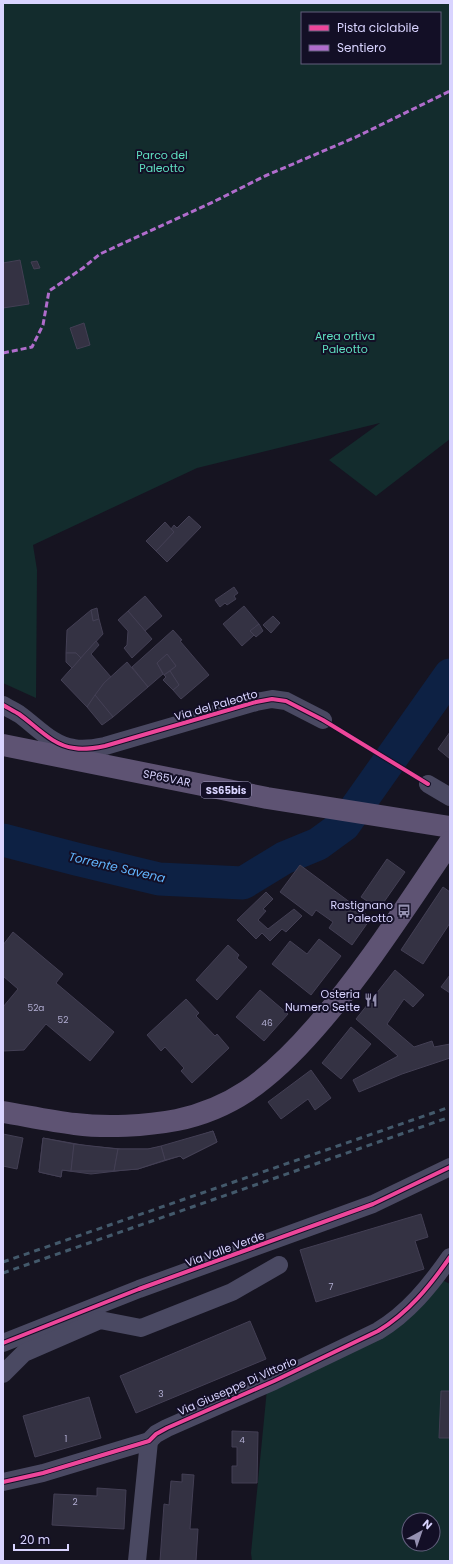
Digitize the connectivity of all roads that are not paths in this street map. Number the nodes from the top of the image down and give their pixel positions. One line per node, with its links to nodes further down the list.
1 (3, 705): 2 (street, Via del Paleotto)
2 (323, 720)
3 (3, 746): 6 (main road, SP65VAR / SS65bis)
4 (428, 784): 5 (street)
5 (450, 797)
6 (450, 827)
7 (450, 842): 8 (main road)
8 (3, 1112)
9 (450, 1167): 12 (street, Via Valle Verde)
10 (450, 1257): 14 (street, Via Giuseppe Di Vittorio)
11 (279, 1265): 13 (street)
12 (3, 1343)
13 (3, 1374)
14 (148, 1441): 15 (street, Via Giuseppe Di Vittorio); 16 (street)
15 (3, 1482)
16 (137, 1561)

